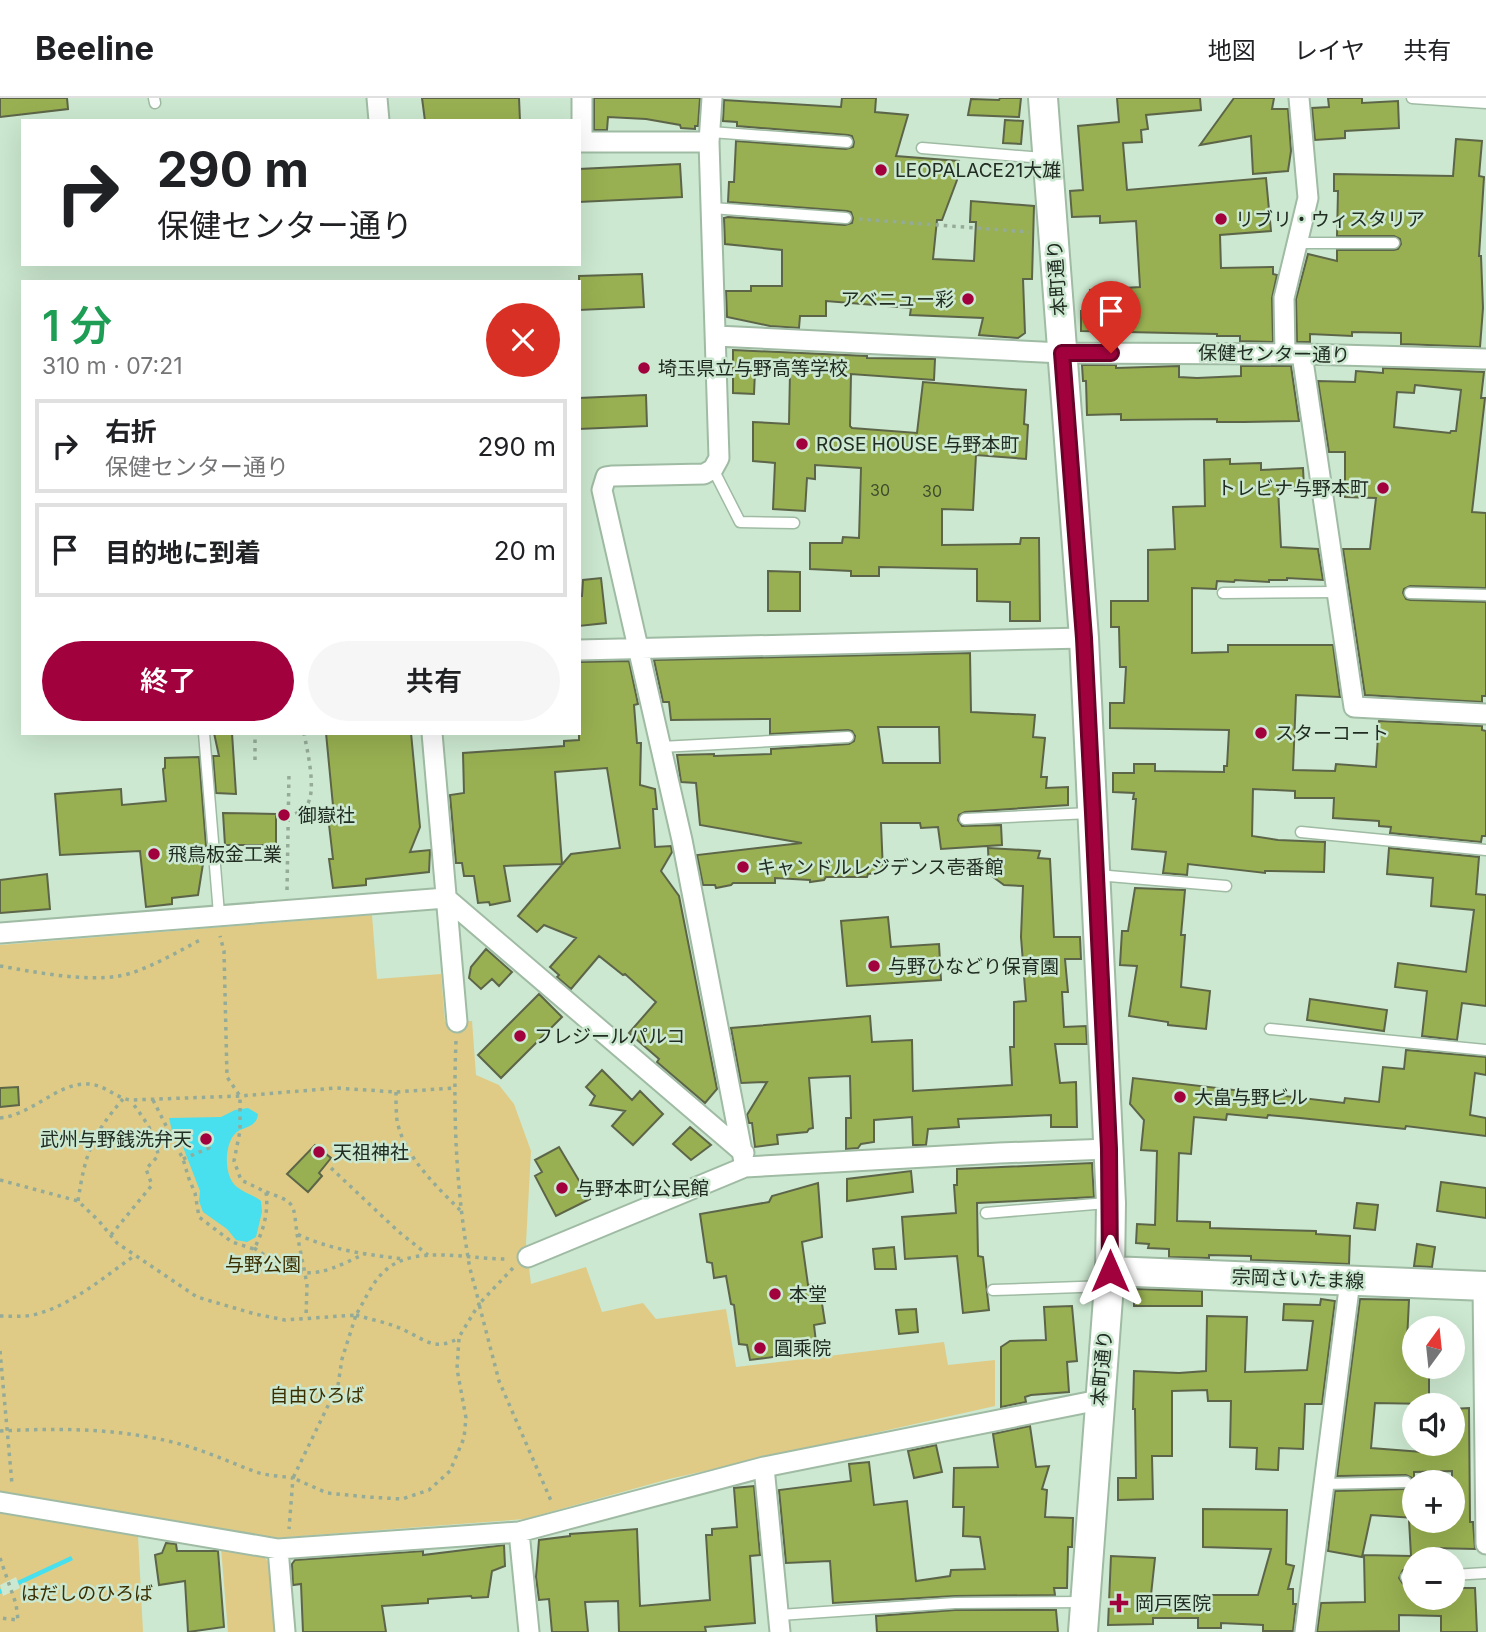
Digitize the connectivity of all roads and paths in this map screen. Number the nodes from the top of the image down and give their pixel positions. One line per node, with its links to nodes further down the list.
1 (377, 98): 8 (street)
2 (582, 98): 9 (street)
3 (712, 98): 10 (street)
4 (1043, 98): 14 (main road, 本町通り)
5 (1299, 98): 18 (street)
6 (1412, 98): 7 (lane)
7 (1486, 103)
8 (379, 119)
9 (581, 120)
10 (710, 137): 11 (street); 12 (lane); 15 (street)
11 (581, 142)
12 (846, 142)
13 (922, 148): 14 (lane)
14 (1048, 159): 17 (main road, 本町通り)
15 (712, 208): 16 (lane); 20 (street)
16 (846, 218): 17 (path)
17 (1054, 234): 21 (main road, 本町通り)
18 (1297, 243): 19 (lane); 22 (street)
19 (1394, 243)
20 (716, 336): 21 (street, 保健センター通り); 24 (street)
21 (1062, 353): 22 (street, 保健センター通り); 30 (main road, 本町通り)
22 (1294, 354): 23 (street, 保健センター通り); 26 (street)
23 (1486, 359)
24 (713, 469): 25 (lane); 31 (street)
25 (794, 523)
26 (1336, 592): 27 (lane); 33 (street)
27 (1223, 593)
28 (1410, 593): 29 (lane)
29 (1486, 595)
30 (1084, 638): 31 (street); 42 (main road, 本町通り)
31 (638, 647): 32 (street); 39 (street)
32 (581, 650)
33 (1486, 714)
34 (204, 735): 51 (lane)
35 (255, 735): 40 (path)
36 (304, 735): 43 (path)
37 (432, 735): 49 (street)
38 (848, 737): 39 (lane)
39 (661, 747): 70 (street)
40 (255, 760)
41 (289, 772): 43 (path)
42 (1093, 813): 44 (lane); 47 (main road, 本町通り)
43 (288, 818): 50 (path)
44 (965, 819)
45 (1301, 832): 46 (lane)
46 (1486, 850)
47 (1097, 874): 48 (lane); 68 (main road, 本町通り)
48 (1226, 886)
49 (446, 898): 50 (street); 57 (street); 70 (street)
50 (287, 909): 51 (street)
51 (219, 914): 52 (street); 55 (path)
52 (0, 933)
53 (205, 937): 56 (path)
54 (212, 937): 55 (path)
55 (220, 937): 62 (path)
56 (0, 966)
57 (457, 1022): 60 (path)
58 (1270, 1029): 59 (lane)
59 (1486, 1050)
60 (454, 1088): 61 (path); 76 (path)
61 (396, 1092): 62 (path); 76 (path)
62 (240, 1096): 65 (path); 73 (path)
63 (123, 1099): 64 (path); 66 (path); 74 (path)
64 (131, 1100): 65 (path); 79 (path)
65 (153, 1100): 69 (path)
66 (0, 1118)
67 (207, 1142): 69 (path)
68 (1109, 1149): 70 (street); 75 (main road, 本町通り)
69 (185, 1158): 80 (path)
70 (745, 1160): 85 (street)
71 (331, 1168): 82 (path)
72 (0, 1180): 74 (path)
73 (266, 1192): 78 (path); 80 (path)
74 (78, 1200): 79 (path)
75 (1111, 1203): 77 (lane); 88 (main road, 本町通り)
76 (462, 1212): 84 (path)
77 (986, 1213)
78 (297, 1234): 81 (path); 87 (path)
79 (111, 1236): 83 (path)
80 (254, 1248): 87 (path)
81 (366, 1253): 86 (path); 87 (path)
82 (428, 1255): 84 (path); 86 (path)
83 (134, 1256): 94 (path); 95 (path)
84 (468, 1258): 85 (path); 92 (path)
85 (525, 1258): 92 (path)
86 (407, 1259): 93 (path)
87 (305, 1275): 95 (path)
88 (1110, 1278): 89 (main road, 宗岡さいたま線); 91 (lane); 98 (main road, 本町通り)
89 (1350, 1281): 90 (main road, 宗岡さいたま線); 105 (street)
90 (1485, 1286): 110 (street)
91 (993, 1290)
92 (479, 1304): 96 (path); 108 (path)
93 (356, 1315): 95 (path); 96 (path); 103 (path)
94 (0, 1316)
95 (306, 1318)
96 (458, 1338): 103 (path)
97 (0, 1350): 100 (path)
98 (1099, 1400): 101 (street); 115 (main road, 本町通り)
99 (0, 1429): 100 (path)
100 (7, 1431): 102 (path); 103 (path)
101 (764, 1467): 108 (street); 117 (street)
102 (12, 1477)
103 (293, 1478): 107 (path)
104 (1402, 1482): 105 (lane)
105 (1324, 1485): 121 (street)
106 (0, 1502): 111 (street)
107 (290, 1516)
108 (557, 1522): 109 (street)
109 (519, 1532): 111 (street); 119 (street)
110 (1486, 1544)
111 (278, 1549): 118 (street)
112 (0, 1558): 116 (path)
113 (1486, 1573): 114 (lane)
114 (1465, 1574)
115 (1084, 1602): 117 (lane); 120 (main road, 本町通り)
116 (0, 1618)
117 (780, 1624)
118 (285, 1632)
119 (528, 1632)
120 (1083, 1632)
121 (1306, 1632)

